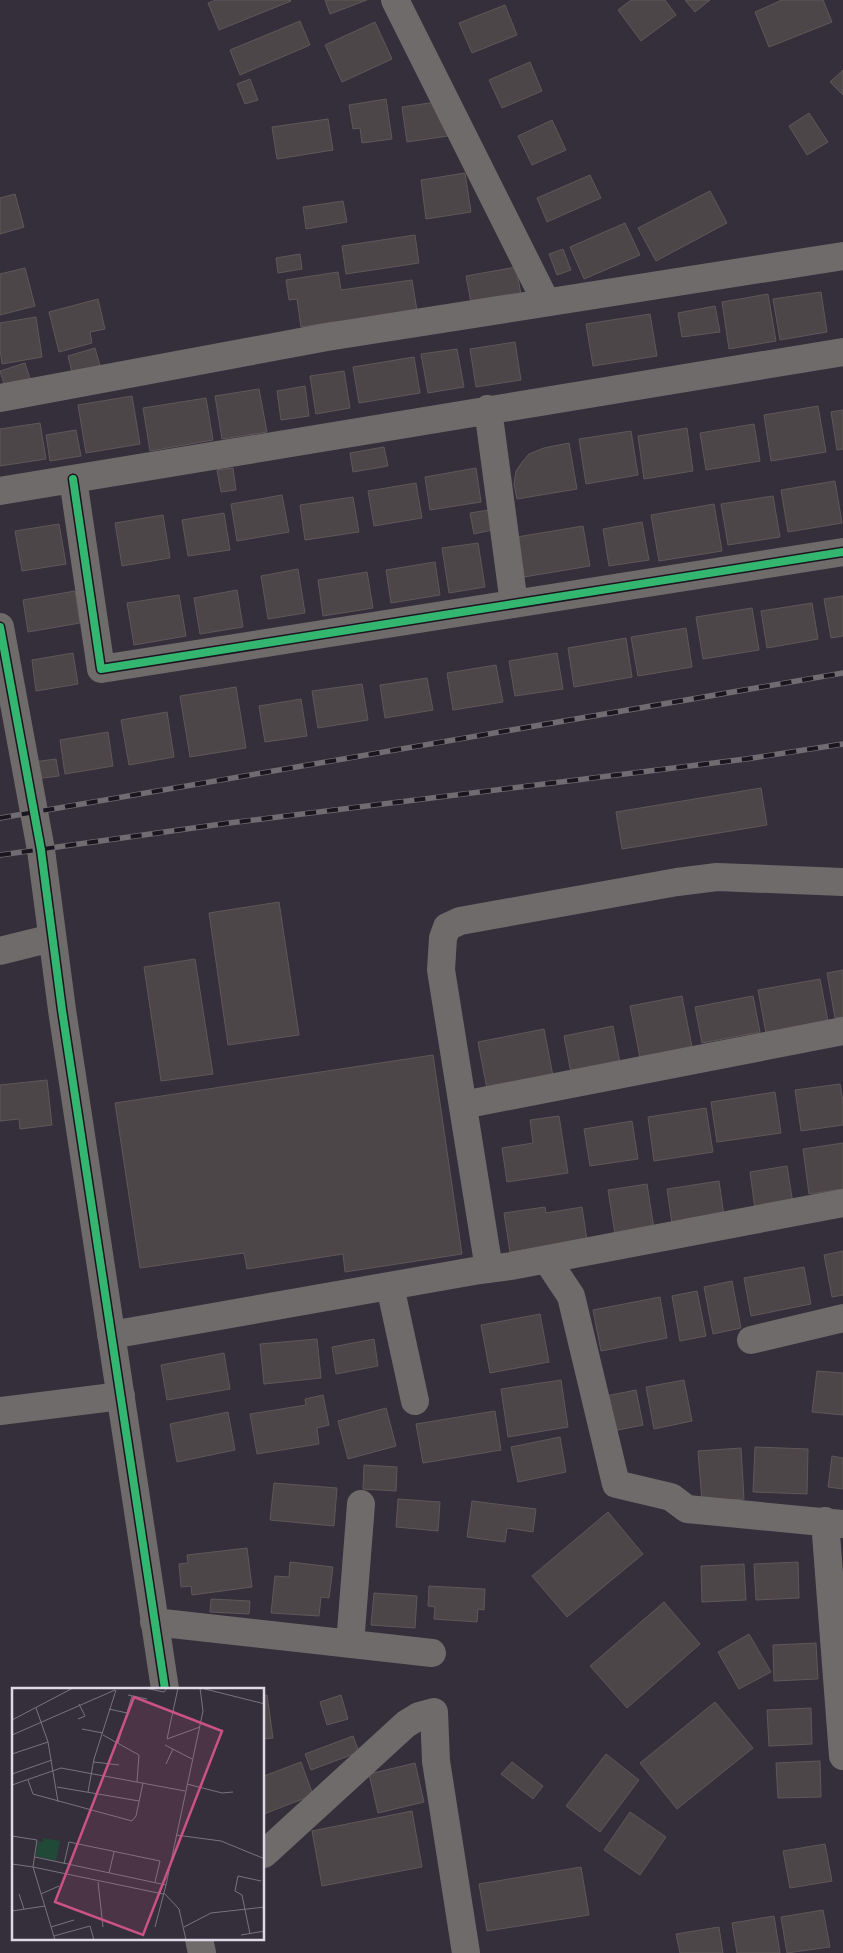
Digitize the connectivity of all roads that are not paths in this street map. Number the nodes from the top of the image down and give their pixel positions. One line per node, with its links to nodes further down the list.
1 (395, 0): 3 (street)
2 (843, 256): 3 (street)
3 (546, 302): 5 (street)
4 (843, 352): 6 (street)
5 (0, 398)
6 (488, 409): 7 (street); 10 (street)
7 (73, 479): 8 (street); 10 (street)
8 (0, 491)
9 (843, 552): 10 (street)
10 (514, 604)
11 (0, 627): 13 (street)
12 (843, 882): 16 (street)
13 (52, 938): 14 (street); 22 (street)
14 (0, 952)
15 (843, 1031): 16 (street)
16 (463, 1105): 19 (street)
17 (843, 1203): 18 (street)
18 (547, 1260): 19 (street); 28 (street)
19 (489, 1269): 20 (street)
20 (390, 1286): 22 (street); 25 (street)
21 (843, 1318): 23 (street)
22 (111, 1335): 24 (street)
23 (751, 1340)
24 (121, 1396): 26 (street); 29 (street)
25 (415, 1402)
26 (0, 1411)
27 (361, 1504): 30 (street)
28 (834, 1522): 33 (street)
29 (154, 1622): 30 (street); 32 (street)
30 (350, 1644): 31 (street)
31 (432, 1653)
32 (165, 1688)
33 (843, 1756)
34 (265, 1853): 37 (street)
35 (199, 1940): 36 (street)
36 (202, 1953)
37 (466, 1953)

